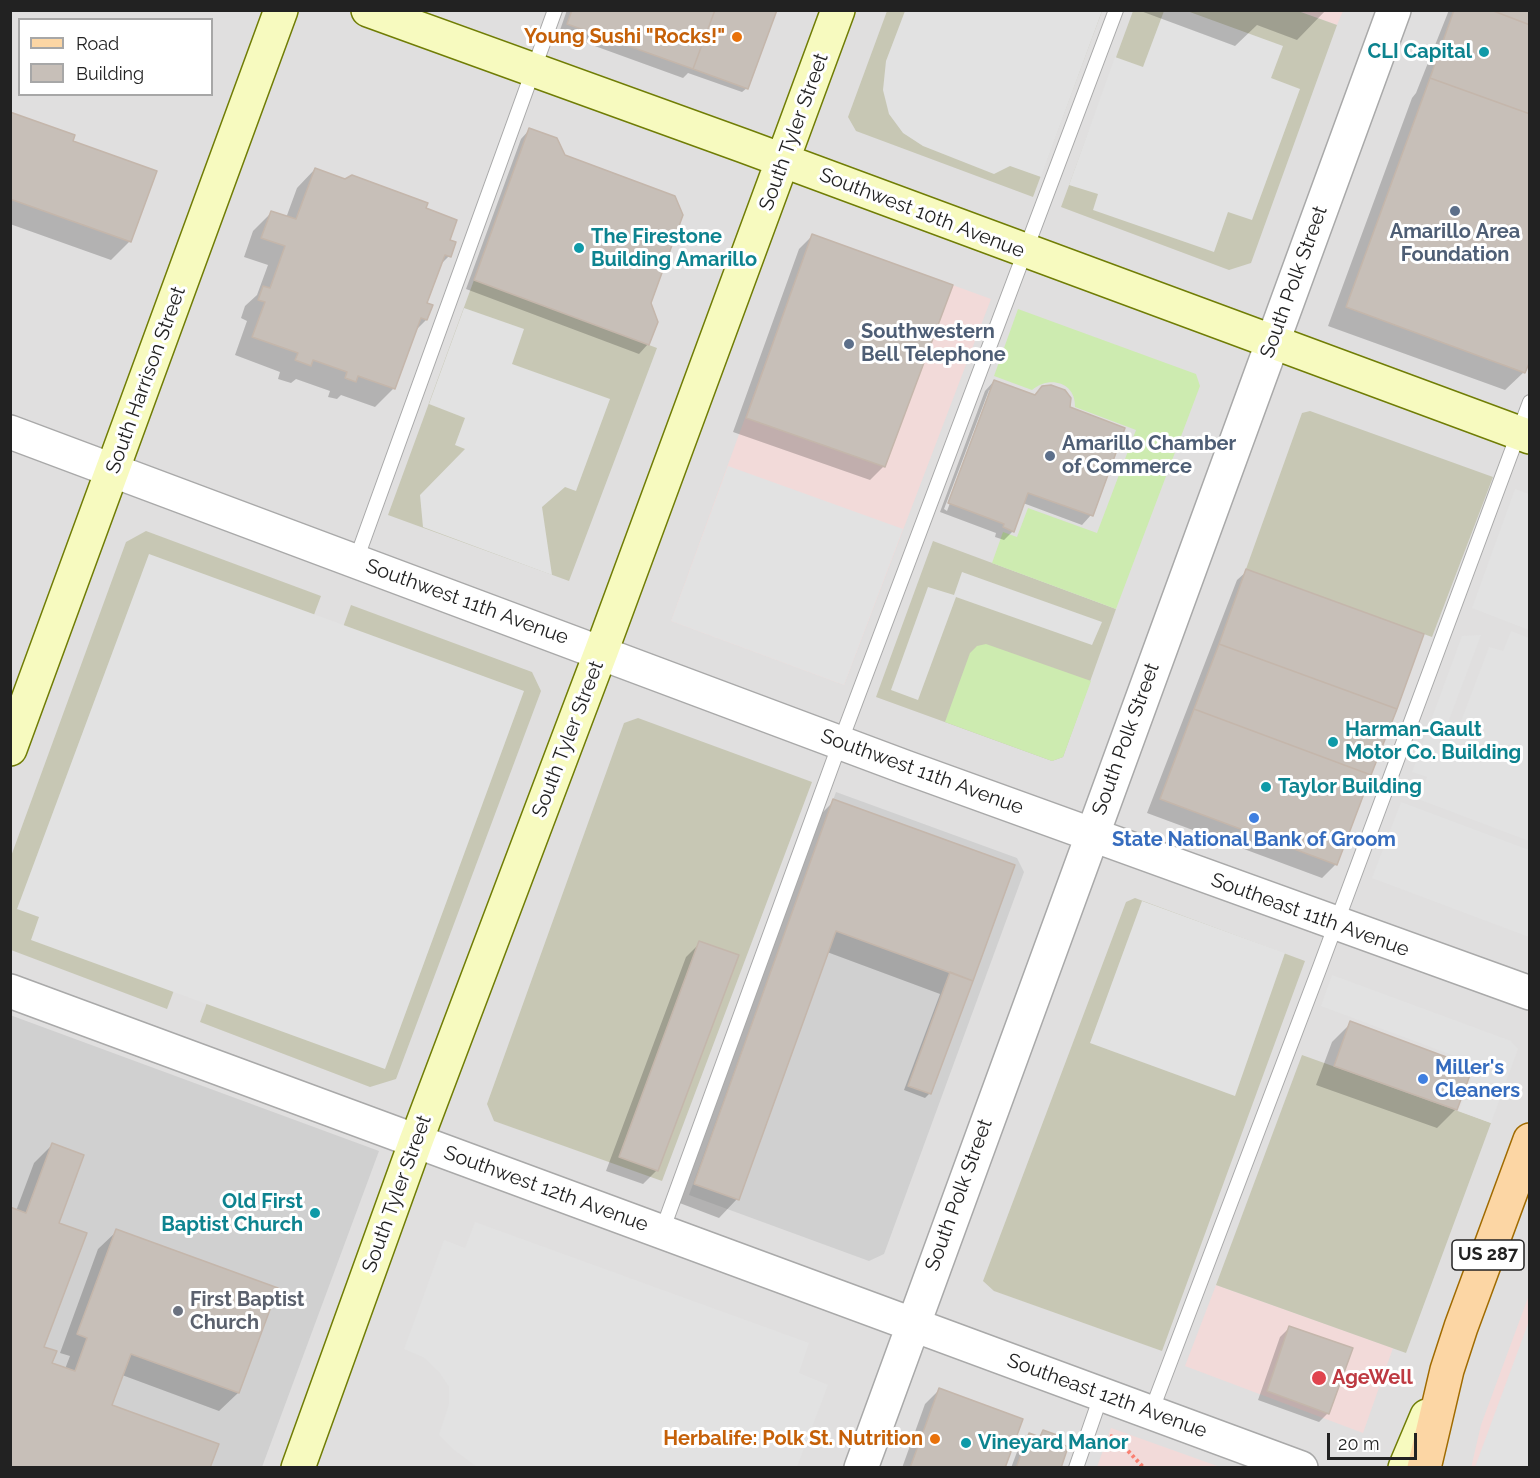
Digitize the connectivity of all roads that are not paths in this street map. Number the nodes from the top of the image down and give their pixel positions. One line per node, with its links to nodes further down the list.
1 (282, 10): 14 (main road, South Harrison Street)
2 (368, 10): 7 (main road, Southwest 10th Avenue)
3 (555, 10): 7 (lane)
4 (838, 10): 8 (main road, South Tyler Street)
5 (1116, 10): 9 (lane)
6 (1394, 10): 10 (street, South Polk Street)
7 (532, 70): 8 (main road, Southwest 10th Avenue); 15 (lane)
8 (783, 161): 9 (main road, Southwest 10th Avenue); 16 (main road, South Tyler Street)
9 (1026, 252): 10 (main road, Southwest 10th Avenue); 17 (lane)
10 (1272, 343): 13 (main road, Southwest 10th Avenue); 19 (street, South Polk Street)
11 (1530, 402): 13 (lane)
12 (10, 432): 14 (street, Southwest 11th Avenue)
13 (1524, 435): 20 (lane)
14 (114, 470): 15 (street, Southwest 11th Avenue); 18 (main road, South Harrison Street)
15 (356, 560): 16 (street, Southwest 11th Avenue)
16 (601, 652): 17 (street, Southwest 11th Avenue); 24 (main road, South Tyler Street)
17 (840, 742): 19 (street, Southwest 11th Avenue); 25 (lane)
18 (10, 749)
19 (1091, 835): 20 (street, Southeast 11th Avenue); 26 (street, South Polk Street)
20 (1336, 925): 22 (street, Southeast 11th Avenue); 29 (lane)
21 (10, 991): 24 (street, Southwest 12th Avenue)
22 (1530, 993)
23 (1530, 1140): 27 (main road, US 287)
24 (416, 1141): 25 (street, Southwest 12th Avenue); 30 (main road, South Tyler Street)
25 (662, 1231): 26 (street, Southwest 12th Avenue)
26 (914, 1323): 28 (street, Southeast 12th Avenue); 31 (street, South Polk Street)
27 (1447, 1370): 34 (main road); 35 (main road, US 287)
28 (1102, 1393): 29 (street, Southeast 12th Avenue); 32 (lane)
29 (1151, 1412): 33 (street, Southeast 12th Avenue)
30 (298, 1467)
31 (861, 1467)
32 (1076, 1467)
33 (1301, 1467)
34 (1405, 1467)
35 (1424, 1467)

